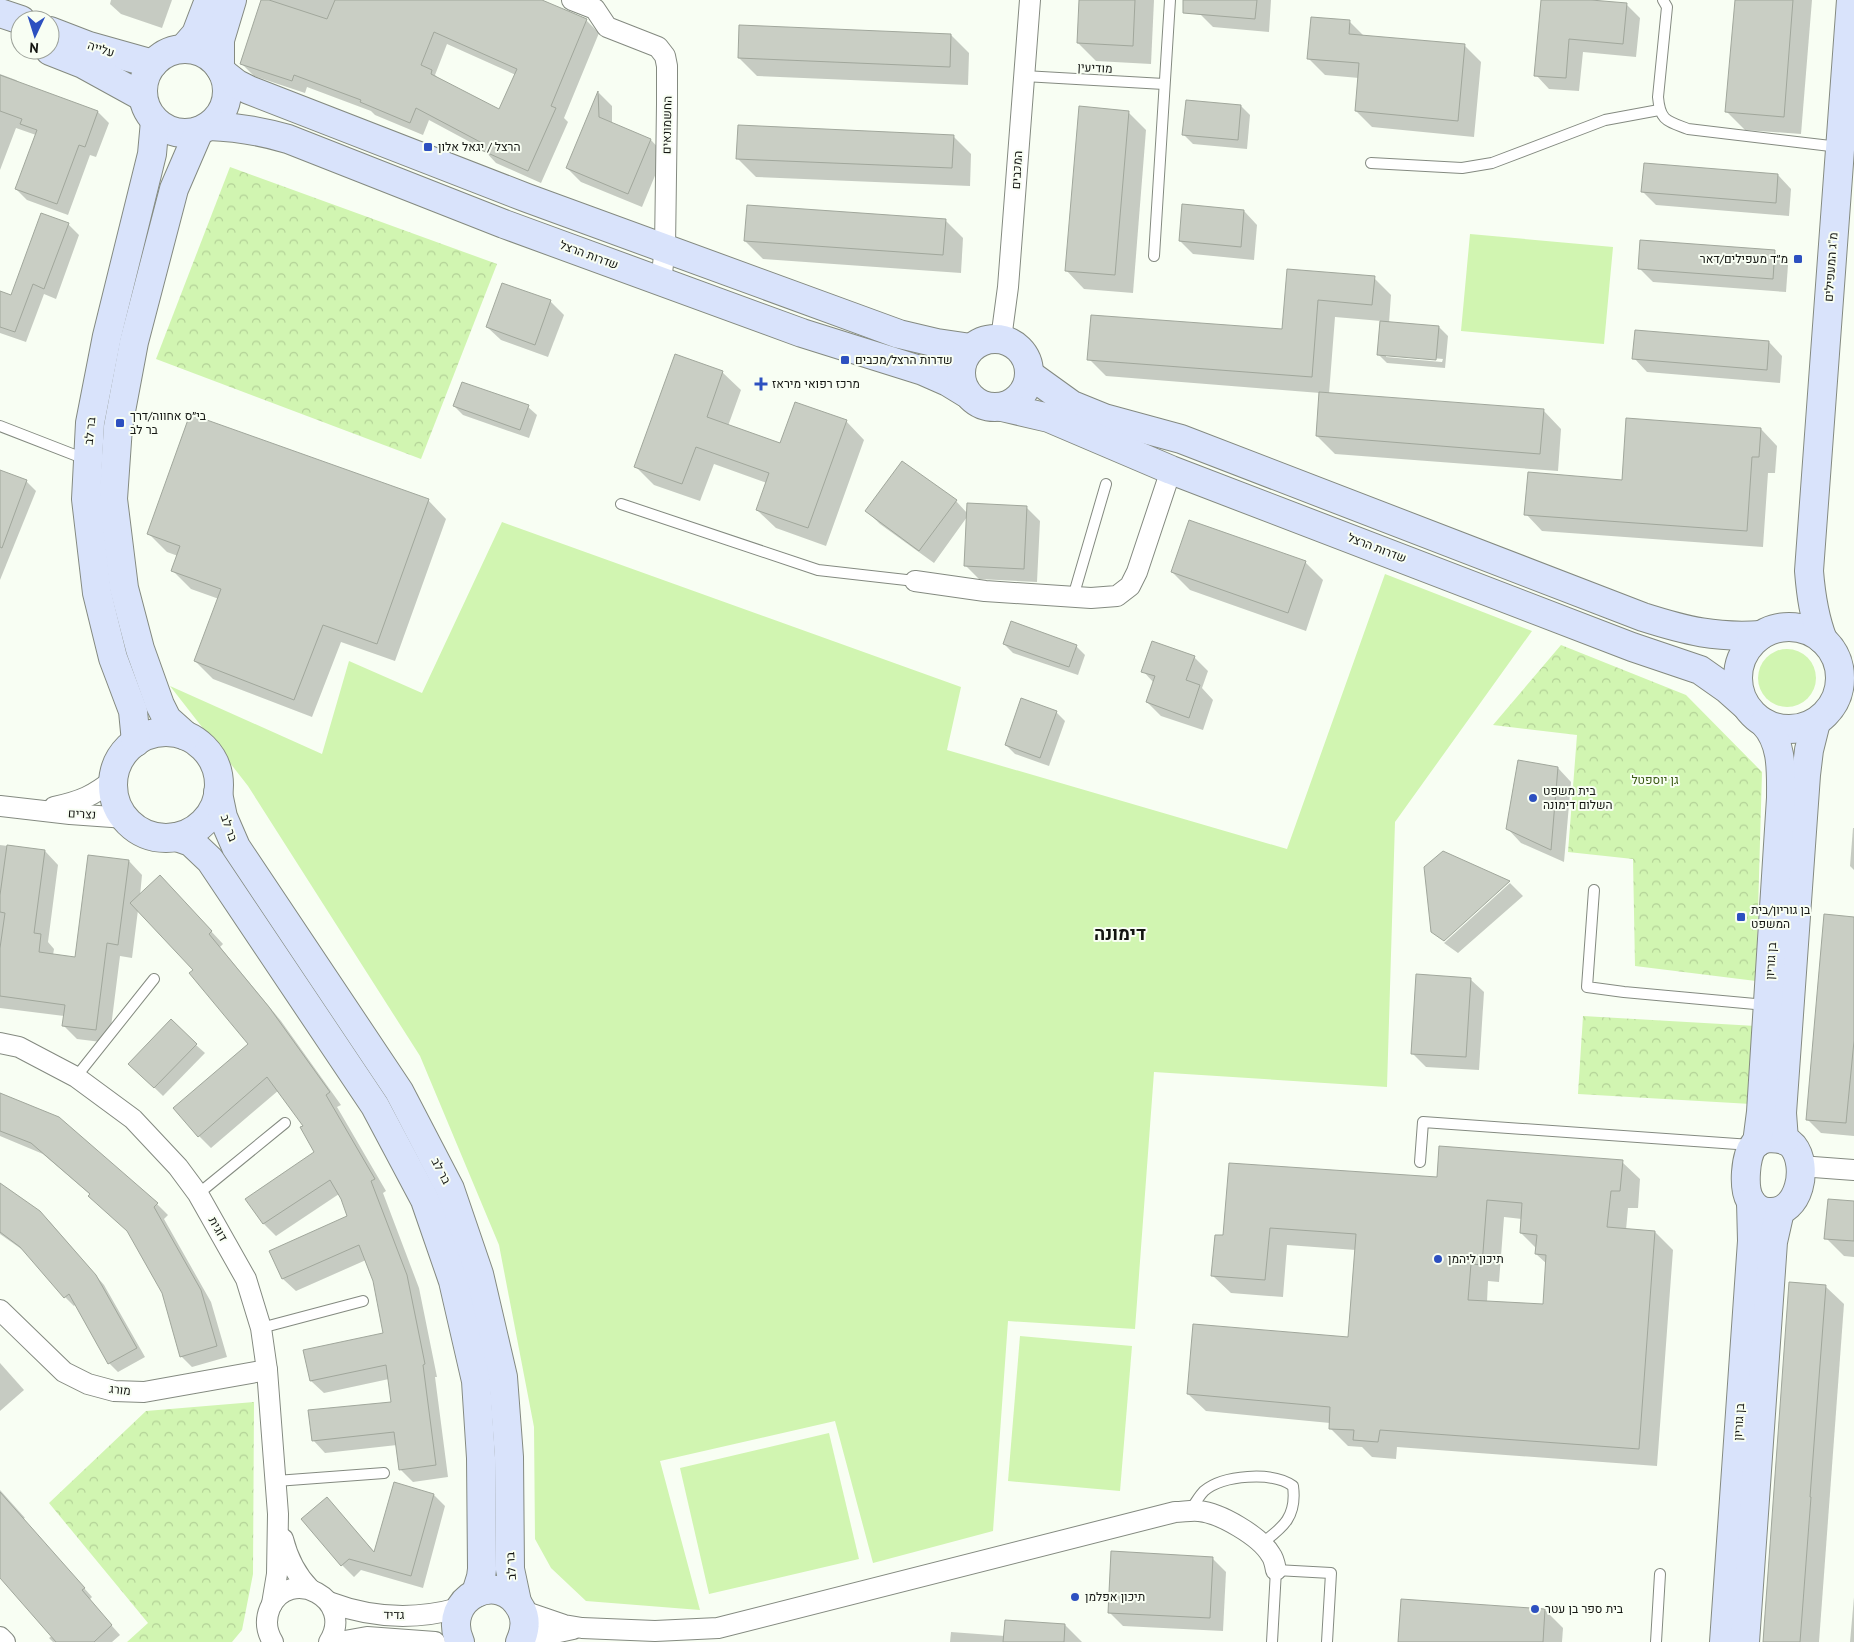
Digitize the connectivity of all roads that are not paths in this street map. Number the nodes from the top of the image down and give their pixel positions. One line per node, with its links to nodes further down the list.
1 (209, 0): 9 (street)
2 (232, 0): 12 (street)
3 (572, 0): 21 (street, החשמונאים)
4 (1030, 0): 13 (street, המכבים)
5 (1170, 0): 14 (lane)
6 (1663, 0): 16 (lane)
7 (1851, 0): 19 (street, מ"ג המעפילים)
8 (60, 35): 11 (street, עלייה)
9 (183, 49): 11 (street); 12 (street)
10 (60, 55): 15 (street, עלייה)
11 (153, 64): 15 (street)
12 (222, 70): 18 (street); 21 (street)
13 (1024, 76): 14 (lane, מודיעין); 24 (street, המכבים)
14 (1164, 84): 22 (lane)
15 (143, 98): 17 (street)
16 (1659, 110): 19 (lane); 20 (lane)
17 (155, 121): 18 (street); 30 (street, בר לב)
18 (204, 129): 23 (street, שדרות הרצל); 42 (street)
19 (1841, 162): 34 (street, מ"ג המעפילים)
20 (1371, 163)
21 (665, 248): 23 (street, החשמונאים); 25 (street)
22 (1154, 256)
23 (661, 282): 27 (street, שדרות הרצל)
24 (1001, 339): 25 (street); 26 (street)
25 (972, 348): 27 (street)
26 (1029, 374): 28 (street); 37 (street)
27 (966, 393): 28 (street)
28 (1002, 407): 31 (street, שדרות הרצל)
29 (0, 426): 30 (lane)
30 (88, 460): 43 (street, בר לב)
31 (1171, 470): 36 (street); 41 (street, שדרות הרצל)
32 (1106, 484): 36 (lane)
33 (621, 504): 35 (lane)
34 (1810, 534): 37 (street); 38 (street)
35 (915, 581): 36 (street)
36 (1073, 597)
37 (1767, 632): 38 (street); 41 (street)
38 (1826, 643): 39 (street); 40 (street)
39 (1854, 657)
40 (1833, 712): 41 (street); 56 (street, בן גוריון)
41 (1754, 714): 52 (street, בן גוריון)
42 (186, 736): 43 (street); 45 (street)
43 (136, 742): 44 (street)
44 (114, 779): 47 (street, נצרים); 48 (street)
45 (218, 793): 49 (street); 79 (street, בר לב)
46 (0, 806): 47 (street, נצרים)
47 (38, 811): 48 (street, נצרים)
48 (126, 818): 49 (street)
49 (178, 837): 76 (street)
50 (1594, 890): 52 (lane)
51 (154, 979): 54 (lane)
52 (1768, 1005): 57 (street, בן גוריון)
53 (0, 1043): 54 (street, דוגית)
54 (76, 1077): 61 (street, דוגית)
55 (285, 1123): 61 (lane)
56 (1784, 1140): 57 (street); 59 (street)
57 (1755, 1144): 58 (lane); 62 (street)
58 (1420, 1162)
59 (1800, 1166): 60 (street); 63 (street)
60 (1854, 1170)
61 (198, 1194): 66 (street, דוגית)
62 (1751, 1202): 63 (street); 93 (street, בן גוריון)
63 (1780, 1211): 94 (street, בן גוריון)
64 (363, 1301): 66 (lane)
65 (0, 1310): 67 (street, מורג)
66 (261, 1328): 67 (street, דוגית)
67 (267, 1370): 69 (street, דוגית)
68 (384, 1473): 69 (lane)
69 (276, 1481): 71 (street, דוגית)
70 (1190, 1511): 72 (street); 72 (lane); 80 (street)
71 (278, 1514): 75 (street, דוגית); 78 (street, דוגית)
72 (1261, 1544): 73 (street)
73 (1276, 1570): 90 (lane); 91 (lane)
74 (1660, 1574): 92 (lane)
75 (310, 1589): 77 (street, גדיד); 78 (street)
76 (467, 1600): 77 (street, גדיד); 79 (street); 87 (street)
77 (329, 1602): 84 (street)
78 (272, 1604): 83 (street, דוגית)
79 (520, 1607): 80 (street); 88 (street, בר לב)
80 (582, 1628): 89 (street)
81 (0, 1636): 82 (street)
82 (5, 1642)
83 (273, 1642)
84 (330, 1642)
85 (339, 1642): 86 (street, גדיד)
86 (435, 1642)
87 (460, 1642)
88 (520, 1642)
89 (525, 1642)
90 (1272, 1642)
91 (1327, 1642)
92 (1656, 1642)
93 (1724, 1642)
94 (1745, 1642)

